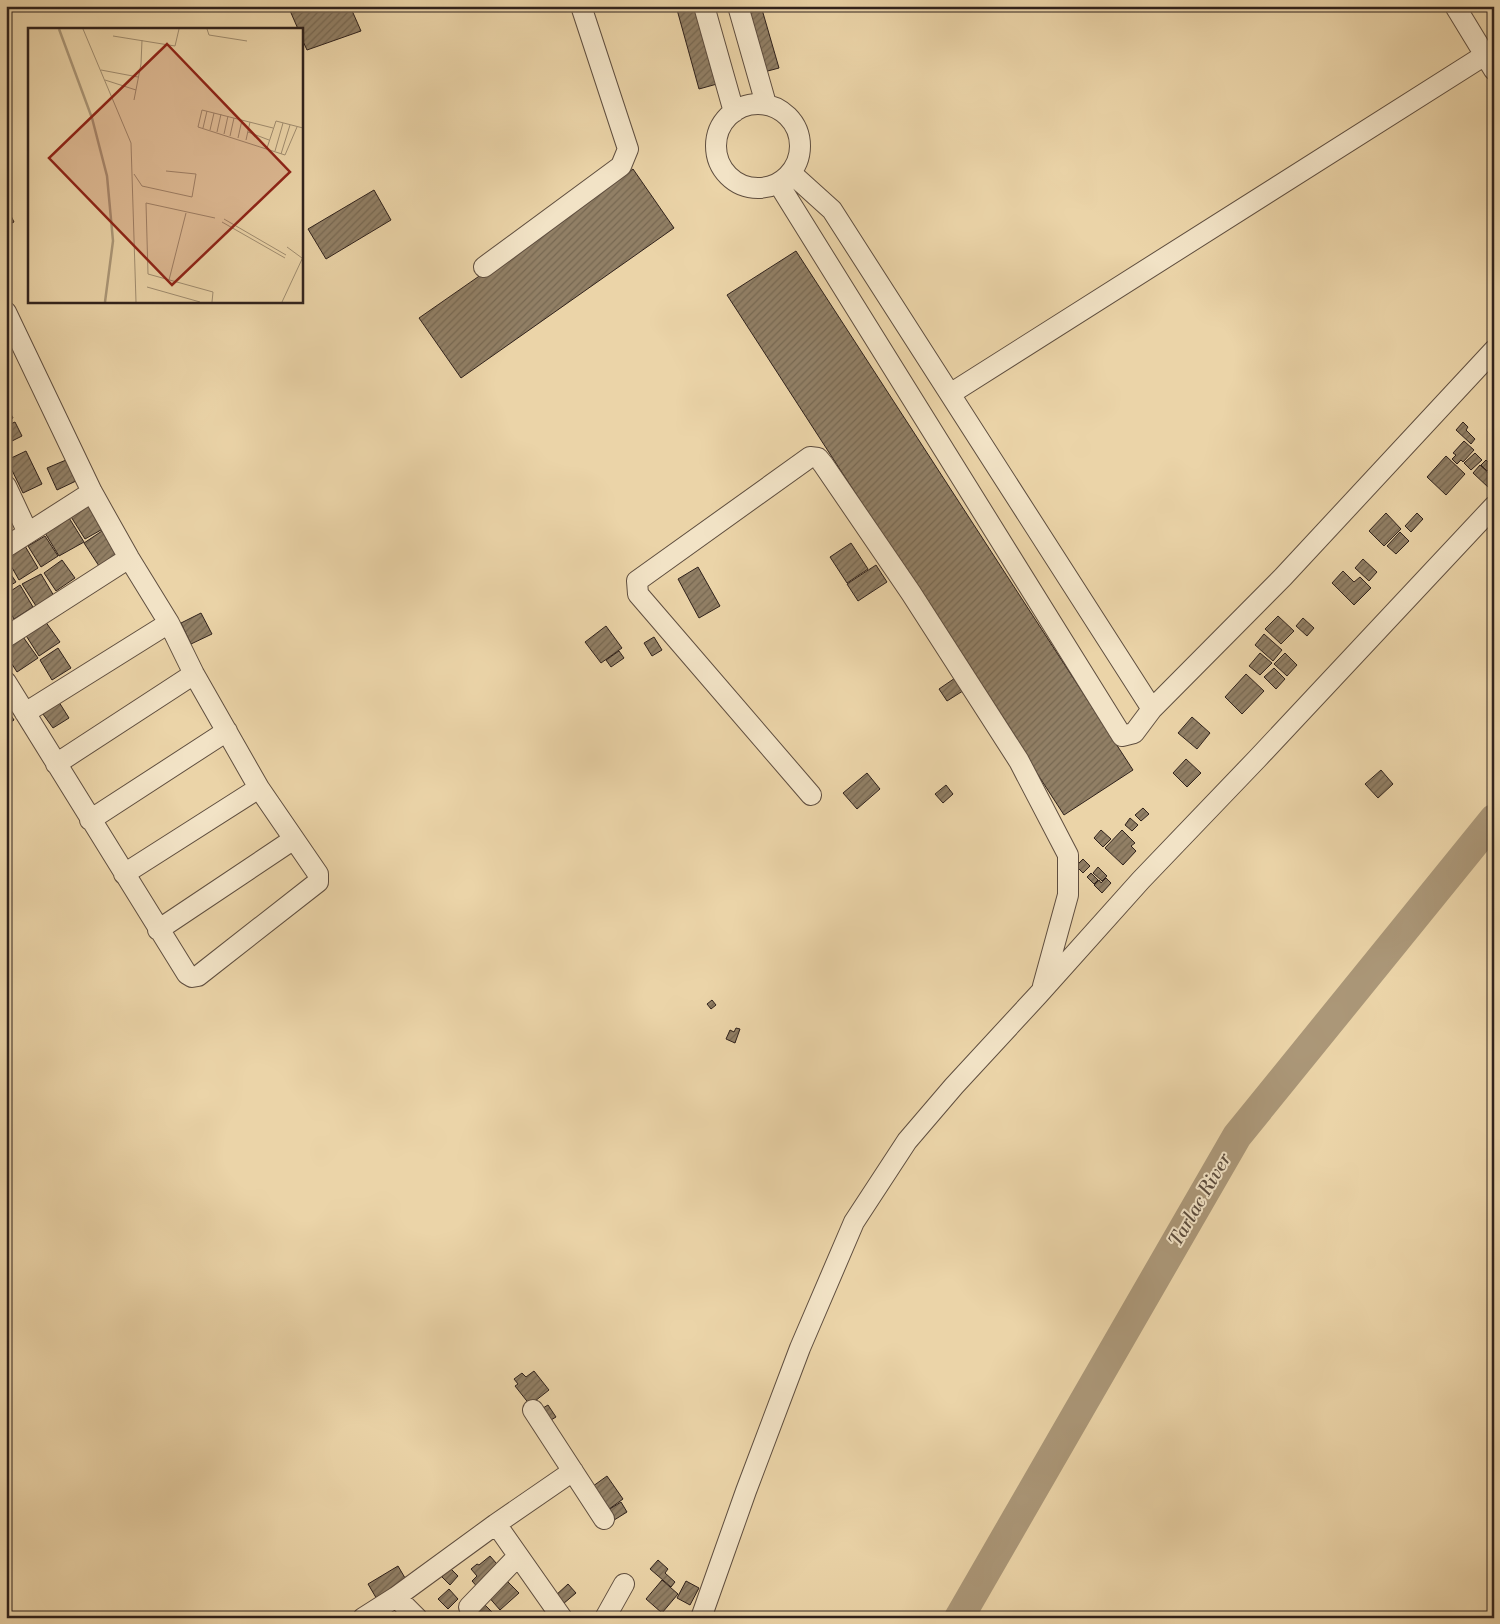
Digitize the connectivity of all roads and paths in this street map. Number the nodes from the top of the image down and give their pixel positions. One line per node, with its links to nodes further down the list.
1 (581, 6): 9 (street)
2 (704, 6): 7 (street)
3 (738, 6): 6 (street)
4 (1455, 6): 5 (street)
5 (1489, 62): 12 (street)
6 (766, 104): 7 (street); 8 (street)
7 (734, 112): 8 (street)
8 (784, 178): 12 (street); 23 (street)
9 (484, 267)
10 (6, 312): 14 (street)
11 (1494, 350): 23 (street)
12 (950, 394): 23 (street)
13 (6, 486): 16 (street)
14 (92, 492): 16 (street); 18 (street)
15 (1494, 506): 33 (street)
16 (28, 533): 17 (street)
17 (6, 546)
18 (129, 558): 19 (street); 20 (street)
19 (169, 623): 21 (street); 24 (street)
20 (6, 637)
21 (194, 674): 25 (street); 26 (street)
22 (6, 682): 24 (street)
23 (1152, 709)
24 (25, 713): 26 (street)
25 (227, 731): 27 (street); 29 (street)
26 (56, 764): 29 (street)
27 (259, 788): 30 (street); 31 (street)
28 (811, 795): 33 (street)
29 (90, 820): 31 (street)
30 (294, 839): 32 (street); 32 (street)
31 (124, 874): 32 (street)
32 (158, 930)
33 (1042, 991): 46 (street)
34 (533, 1410): 35 (street)
35 (573, 1471): 36 (street); 37 (street)
36 (604, 1519)
37 (496, 1524): 38 (street); 40 (street)
38 (518, 1556): 41 (street); 44 (street)
39 (624, 1584): 45 (street)
40 (396, 1596): 42 (street); 43 (street)
41 (469, 1607)
42 (362, 1618)
43 (417, 1618)
44 (562, 1618)
45 (605, 1618)
46 (701, 1618)

